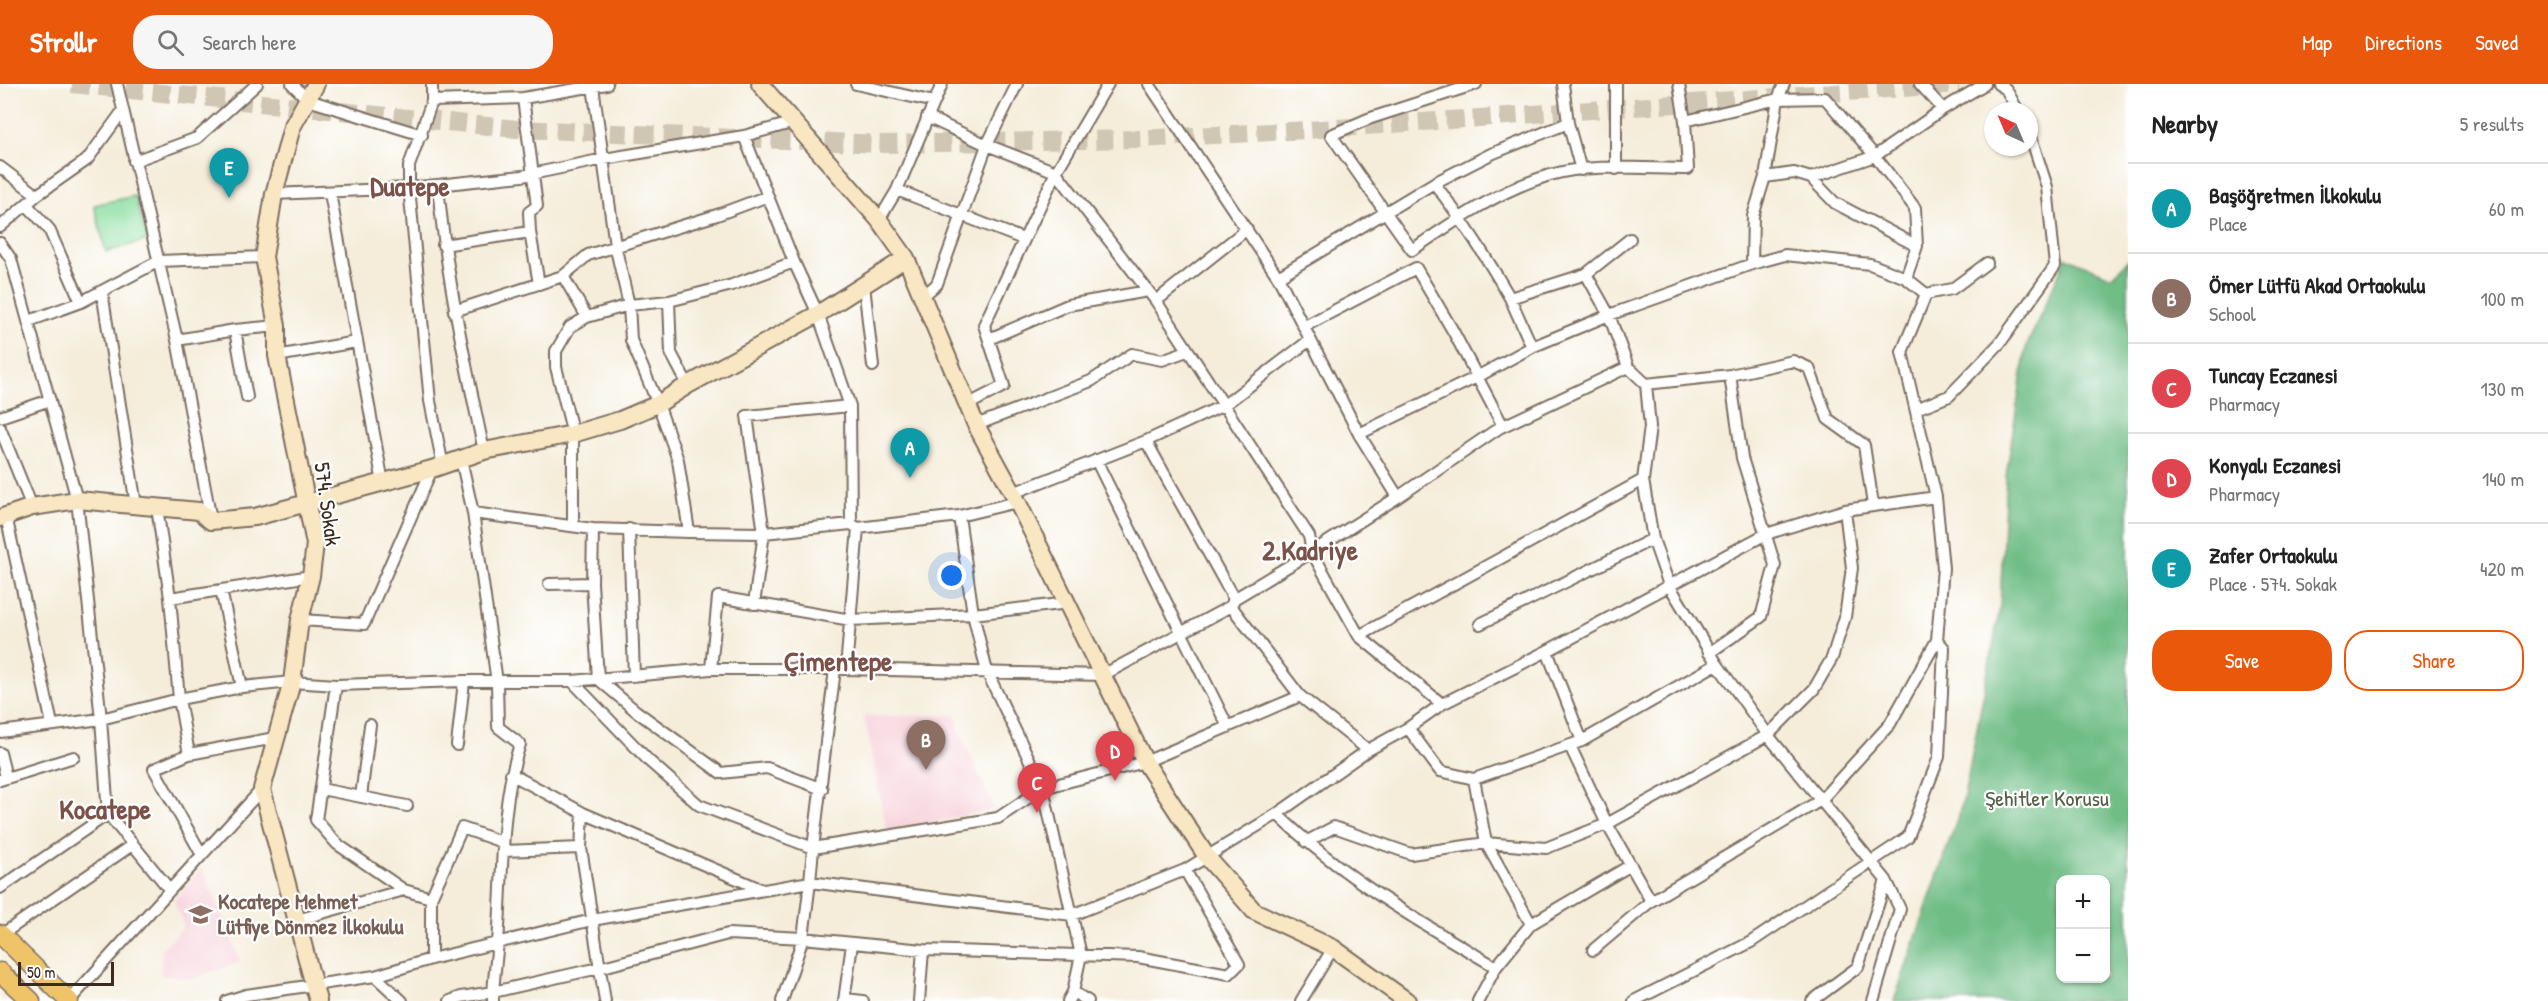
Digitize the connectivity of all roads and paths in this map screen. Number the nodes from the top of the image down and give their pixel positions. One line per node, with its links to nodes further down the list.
1 (117, 84): 29 (street)
2 (257, 84): 40 (street)
3 (292, 84): 24 (street)
4 (316, 84): 24 (street, 574. Sokak)
5 (432, 84): 25 (street)
6 (607, 84): 21 (street)
7 (760, 84): 32 (street)
8 (856, 84): 26 (street)
9 (942, 84): 26 (street)
10 (1017, 84): 36 (street)
11 (1108, 84): 44 (street)
12 (1149, 84): 62 (street)
13 (1476, 84): 57 (street)
14 (1563, 84): 33 (street)
15 (1616, 84): 42 (street)
16 (1679, 84): 31 (street)
17 (1784, 84): 23 (street)
18 (1920, 84): 28 (street)
19 (1985, 84): 28 (street)
20 (1998, 84): 27 (street)
21 (593, 86): 22 (street); 39 (street)
22 (523, 98): 25 (street); 45 (street)
23 (1778, 99): 31 (street); 37 (street); 46 (street)
24 (308, 100): 34 (street); 53 (street, 574. Sokak)
25 (432, 101): 34 (street)
26 (934, 102): 30 (street)
27 (2013, 102)
28 (1943, 109): 37 (street)
29 (122, 112): 40 (street); 54 (street)
30 (927, 117): 36 (street); 51 (street)
31 (1685, 121): 42 (street)
32 (795, 122): 35 (street); 60 (street)
33 (1568, 123): 43 (street); 48 (street)
34 (422, 135): 50 (street)
35 (744, 136): 39 (street); 55 (street)
36 (987, 146): 44 (street); 58 (street)
37 (1875, 156): 47 (street); 69 (street)
38 (2037, 156): 120 (street)
39 (604, 159): 45 (street); 68 (street)
40 (134, 161): 73 (street)
41 (0, 167): 54 (street)
42 (1616, 169): 43 (street)
43 (1581, 170): 59 (street)
44 (1056, 172): 64 (street); 84 (street)
45 (535, 174): 49 (street); 63 (street)
46 (1765, 177): 47 (street); 76 (street)
47 (1811, 178): 69 (street)
48 (1434, 183): 57 (street); 59 (street)
49 (438, 185): 50 (street); 67 (street)
50 (409, 188): 52 (street); 131 (street)
51 (897, 190): 58 (street); 60 (street)
52 (330, 193): 53 (street); 104 (street)
53 (274, 194): 71 (street, 574. Sokak)
54 (37, 195): 56 (street)
55 (768, 196): 68 (street); 74 (street)
56 (27, 205): 61 (street); 90 (street)
57 (1386, 211): 70 (street); 80 (street)
58 (962, 213): 64 (street); 87 (street)
59 (1461, 217): 70 (street); 88 (street)
60 (879, 220): 72 (street)
61 (0, 227)
62 (1247, 229): 80 (street); 91 (street)
63 (530, 232): 67 (street); 82 (street)
64 (1023, 238): 102 (street)
65 (1630, 239): 78 (street)
66 (0, 243): 97 (street)
67 (443, 245): 93 (street)
68 (615, 245): 79 (street); 92 (street)
69 (1917, 246): 81 (street)
70 (1412, 250): 77 (street)
71 (264, 257): 73 (street); 98 (street, 574. Sokak)
72 (906, 258): 83 (street); 87 (street)
73 (159, 261): 85 (street); 101 (street)
74 (794, 262): 89 (street); 94 (street)
75 (1987, 263): 86 (street)
76 (1752, 264): 81 (street); 95 (street)
77 (1416, 268): 99 (street); 111 (street)
78 (1586, 274): 88 (street); 95 (street)
79 (562, 276): 82 (street); 96 (street)
80 (1278, 277): 99 (street)
81 (1906, 278): 86 (street)
82 (539, 284): 93 (street)
83 (864, 285): 94 (street); 108 (street)
84 (1148, 291): 91 (street); 102 (street)
85 (102, 292): 90 (street); 139 (street)
86 (1926, 294): 120 (street)
87 (922, 297): 117 (street)
88 (1510, 298): 105 (street)
89 (669, 301): 92 (street); 113 (street)
90 (81, 302): 97 (street)
91 (1156, 302): 106 (street)
92 (629, 305): 96 (street); 116 (street)
93 (454, 311): 128 (street)
94 (818, 314): 113 (street); 119 (street)
95 (1609, 315): 105 (street); 109 (street)
96 (587, 317): 125 (street)
97 (29, 321): 115 (street)
98 (277, 326): 100 (street); 107 (street, 574. Sokak)
99 (1305, 326): 103 (street)
100 (235, 330): 101 (street); 114 (street)
101 (177, 339): 147 (street)
102 (989, 339): 117 (street)
103 (1310, 340): 118 (street); 126 (street)
104 (356, 342): 107 (street); 133 (street)
105 (1532, 347): 111 (street)
106 (1187, 351): 118 (street); 122 (street)
107 (277, 357): 138 (street, 574. Sokak)
108 (873, 366)
109 (1628, 368): 112 (street); 123 (street)
110 (1730, 375): 112 (street); 140 (street); 154 (street)
111 (1477, 377): 123 (street); 126 (street)
112 (1647, 384): 132 (street)
113 (688, 385): 116 (street)
114 (247, 397)
115 (50, 400): 121 (street); 137 (street)
116 (658, 404): 125 (street); 152 (street)
117 (967, 405): 122 (street)
118 (1224, 405): 127 (street); 156 (street)
119 (850, 406): 149 (street); 153 (street)
120 (1916, 409): 134 (street)
121 (0, 417)
122 (976, 425): 136 (street)
123 (1503, 426): 135 (street)
124 (0, 428): 141 (street)
125 (573, 434): 128 (street); 148 (street)
126 (1359, 434): 135 (street)
127 (1146, 441): 130 (street); 164 (street)
128 (484, 451): 129 (street)
129 (461, 459): 131 (street); 144 (street)
130 (1096, 460): 136 (street); 170 (street)
131 (437, 467): 133 (street); 167 (street)
132 (1643, 480): 155 (street); 171 (street)
133 (383, 483): 138 (street)
134 (1936, 496): 140 (street); 172 (street)
135 (1398, 497): 156 (street)
136 (1015, 498): 145 (street); 163 (street)
137 (77, 500): 139 (street); 141 (street); 191 (street)
138 (308, 503): 147 (street); 157 (street, 574. Sokak)
139 (136, 505): 142 (street)
140 (1873, 505): 143 (street)
141 (32, 507): 146 (street)
142 (157, 507): 147 (street); 162 (street)
143 (1845, 510): 154 (street); 197 (street)
144 (473, 513): 148 (street); 185 (street)
145 (959, 516): 149 (street); 166 (street)
146 (3, 517): 192 (street)
147 (211, 521)
148 (573, 526): 150 (street)
149 (855, 526): 153 (street); 168 (street)
150 (593, 529): 151 (street); 159 (street)
151 (629, 529): 152 (street); 180 (street)
152 (689, 532): 153 (street)
153 (764, 533): 165 (street)
154 (1766, 534): 160 (street); 174 (street)
155 (1653, 538): 160 (street); 169 (street)
156 (1312, 552): 164 (street); 171 (street)
157 (311, 576): 161 (street); 167 (street, 574. Sokak)
158 (549, 584): 159 (street)
159 (592, 584): 181 (street)
160 (1669, 585): 173 (street); 174 (street)
161 (221, 590): 162 (street); 187 (street)
162 (170, 598): 189 (street)
163 (1069, 603): 166 (street); 179 (street)
164 (1233, 603): 170 (street); 188 (street)
165 (754, 604): 168 (street); 176 (street)
166 (973, 614): 168 (street); 178 (street)
167 (300, 620): 184 (street, 574. Sokak)
168 (851, 620): 177 (street)
169 (1480, 624)
170 (1182, 634): 179 (street); 194 (street)
171 (1359, 636): 190 (street)
172 (1936, 640): 215 (street); 229 (street)
173 (1547, 651): 190 (street); 199 (street)
174 (1709, 653): 175 (street)
175 (1717, 664): 197 (street); 199 (street)
176 (711, 669): 177 (street); 180 (street)
177 (841, 669): 178 (street); 212 (street)
178 (987, 672): 179 (street); 213 (street)
179 (1103, 675): 206 (street)
180 (634, 676): 181 (street)
181 (598, 679): 183 (street); 212 (street)
182 (464, 681): 185 (street); 186 (street); 200 (street)
183 (572, 681): 185 (street); 226 (street)
184 (292, 682): 186 (street); 187 (street); 198 (street, 574. Sokak)
185 (497, 682): 207 (street)
186 (336, 684): 211 (street)
187 (242, 687): 189 (street)
188 (1300, 696): 194 (street); 202 (street)
189 (179, 699): 191 (street); 204 (street)
190 (1442, 704): 195 (street)
191 (101, 719): 192 (street); 218 (street)
192 (52, 724): 196 (street)
193 (370, 725): 214 (street)
194 (1228, 727): 206 (street)
195 (1408, 729): 202 (street); 209 (street)
196 (0, 732)
197 (1768, 735): 215 (street); 220 (street)
198 (275, 738): 204 (street); 210 (street, 574. Sokak)
199 (1582, 741): 201 (street)
200 (457, 745)
201 (1570, 746): 209 (street); 220 (street)
202 (1368, 750): 219 (street)
203 (0, 753): 208 (street)
204 (189, 754): 227 (street)
205 (74, 757): 208 (street)
206 (1145, 762): 213 (street); 228 (street)
207 (510, 774): 217 (street); 224 (street)
208 (3, 778)
209 (1474, 779): 222 (street)
210 (262, 789): 227 (street); 241 (street, 574. Sokak)
211 (321, 789): 214 (street); 236 (street)
212 (822, 789): 226 (street)
213 (1043, 789): 226 (street); 240 (street)
214 (361, 796): 216 (street)
215 (1821, 800): 229 (street); 239 (street)
216 (407, 806)
217 (583, 813): 225 (street); 237 (street)
218 (108, 814): 223 (street); 234 (street)
219 (1277, 814): 221 (street); 228 (street)
220 (1607, 824): 222 (street); 230 (street)
221 (1306, 842): 222 (street); 253 (street)
222 (1486, 843): 243 (street)
223 (132, 845): 235 (street); 244 (street)
224 (503, 847): 225 (street); 238 (street); 246 (street)
225 (581, 848): 242 (street)
226 (813, 848): 233 (street)
227 (202, 855): 235 (street)
228 (1207, 857): 231 (street); 248 (street)
229 (1872, 861): 232 (street); 275 (street)
230 (1631, 866): 239 (street); 243 (street)
231 (1185, 870): 240 (street); 251 (street)
232 (1886, 880): 276 (street); 277 (street)
233 (810, 882): 237 (street); 240 (street); 245 (street)
234 (0, 888)
235 (170, 890): 263 (street)
236 (404, 890): 238 (street); 241 (street)
237 (763, 890): 242 (street)
238 (431, 898): 252 (street)
239 (1651, 901): 250 (street)
240 (1072, 915): 251 (street)
241 (297, 920): 257 (street, 574. Sokak)
242 (592, 920): 246 (street); 254 (street)
243 (1531, 924): 253 (street)
244 (1, 934): 263 (main road)
245 (803, 938): 247 (street); 254 (street); 268 (street)
246 (499, 943): 252 (street); 259 (street)
247 (852, 944): 249 (street); 261 (street)
248 (1333, 948): 272 (street); 273 (street)
249 (923, 950): 251 (street); 270 (street)
250 (1593, 951)
251 (1082, 955): 258 (street)
252 (431, 959): 256 (street)
253 (1496, 967): 274 (street)
254 (598, 968): 259 (street); 267 (street)
255 (0, 972): 262 (main road)
256 (375, 976): 257 (street); 265 (street)
257 (317, 994): 260 (street)
258 (1070, 996): 271 (street)
259 (493, 997): 266 (street)
260 (247, 998): 264 (street)
261 (844, 1000): 269 (street)
262 (30, 1001)
263 (69, 1001)
264 (226, 1001)
265 (402, 1001)
266 (450, 1001)
267 (605, 1001)
268 (782, 1001)
269 (864, 1001)
270 (919, 1001)
271 (1088, 1001)
272 (1300, 1001)
273 (1407, 1001)
274 (1478, 1001)
275 (1634, 1001)
276 (1812, 1001)
277 (1873, 1001)

